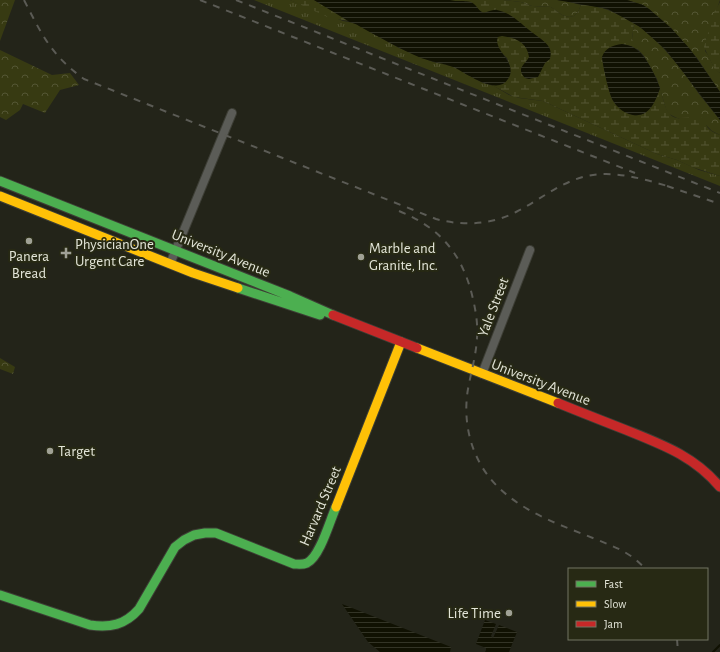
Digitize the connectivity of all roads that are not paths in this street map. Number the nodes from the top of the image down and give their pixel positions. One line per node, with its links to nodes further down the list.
1 (232, 113): 4 (street)
2 (0, 180): 4 (main road, University Avenue)
3 (0, 196): 6 (main road, University Avenue)
4 (176, 250): 6 (street); 7 (main road, University Avenue)
5 (530, 250): 9 (street, Yale Street)
6 (170, 264): 7 (main road, University Avenue)
7 (342, 319): 8 (main road, University Avenue)
8 (401, 342): 9 (main road, University Avenue); 11 (main road, Harvard Street)
9 (482, 374): 10 (main road, University Avenue)
10 (720, 487)
11 (0, 595)

